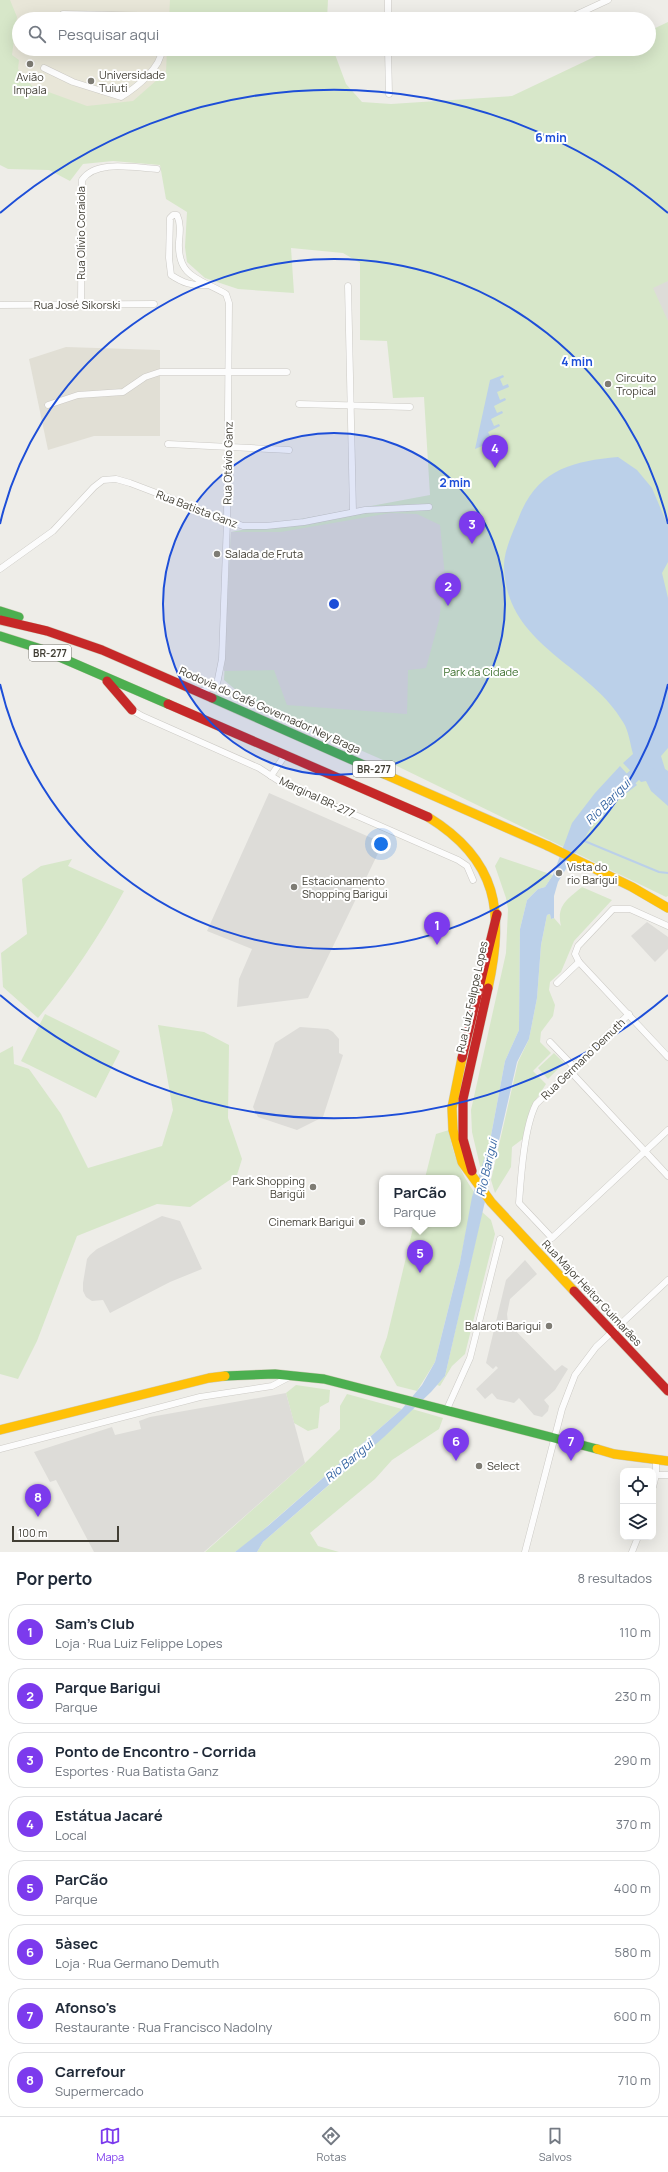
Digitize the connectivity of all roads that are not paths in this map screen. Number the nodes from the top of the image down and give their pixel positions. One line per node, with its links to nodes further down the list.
1 (388, 0): 4 (street)
2 (608, 0): 3 (street)
3 (599, 2): 5 (street)
4 (388, 12)
5 (580, 12)
6 (160, 56): 8 (street)
7 (388, 56): 9 (street)
8 (44, 68)
9 (389, 94)
10 (157, 170): 13 (street, Rua Olívio Coraiola)
11 (207, 285): 11 (street); 17 (street, Rua Otávio Ganz)
12 (348, 286): 20 (street)
13 (81, 304): 14 (street, Rua José Sikorski); 15 (street, Rua José Sikorski)
14 (154, 304)
15 (0, 305)
16 (287, 372): 17 (street)
17 (229, 373): 19 (street); 23 (street, Rua Otávio Ganz)
18 (299, 404): 20 (street)
19 (48, 405)
20 (350, 405): 21 (street); 26 (street)
21 (410, 408)
22 (168, 444): 23 (street)
23 (228, 448): 24 (street); 27 (street, Rua Otávio Ganz)
24 (289, 450)
25 (429, 507): 26 (street, Rua Batista Ganz)
26 (353, 512): 27 (street, Rua Batista Ganz)
27 (227, 521): 28 (street, Rua Batista Ganz); 34 (street, Rua Otávio Ganz)
28 (0, 569)
29 (0, 611): 32 (main road)
30 (0, 620): 32 (main road, Rodovia do Café Governador Ney Braga / BR-277)
31 (0, 636): 33 (main road, BR-277)
32 (102, 650): 34 (main road, Rodovia do Café Governador Ney Braga / BR-277)
33 (99, 674): 35 (main road); 36 (main road, BR-277)
34 (199, 692): 39 (main road, Rodovia do Café Governador Ney Braga / BR-277)
35 (132, 710): 37 (street, Marginal BR-277)
36 (285, 755): 37 (street); 50 (main road, Rua Luiz Felippe Lopes / BR-277)
37 (271, 776): 38 (street, Marginal BR-277)
38 (473, 880)
39 (668, 908)
40 (668, 926): 41 (street)
41 (579, 962): 42 (street); 43 (street)
42 (557, 983)
43 (628, 1014): 45 (street); 46 (street, Rua Germano Demuth)
44 (550, 1042): 46 (street)
45 (668, 1056)
46 (572, 1069): 48 (street); 48 (street, Rua Germano Demuth)
47 (668, 1130): 48 (street)
48 (645, 1151): 49 (street)
49 (668, 1176)
50 (476, 1182): 53 (main road, Rua Major Heitor Guimarães)
51 (500, 1239): 56 (street)
52 (668, 1280): 53 (street)
53 (612, 1331): 55 (main road, Rua Major Heitor Guimarães); 58 (street)
54 (295, 1374): 56 (main road); 57 (main road); 59 (street)
55 (668, 1391)
56 (447, 1409): 58 (main road)
57 (0, 1430)
58 (555, 1438): 60 (main road); 66 (street)
59 (0, 1449)
60 (656, 1461): 61 (main road); 62 (street)
61 (668, 1461)
62 (656, 1468)
63 (656, 1476): 64 (street)
64 (668, 1476)
65 (637, 1540): 67 (street)
66 (525, 1552)
67 (632, 1552)

